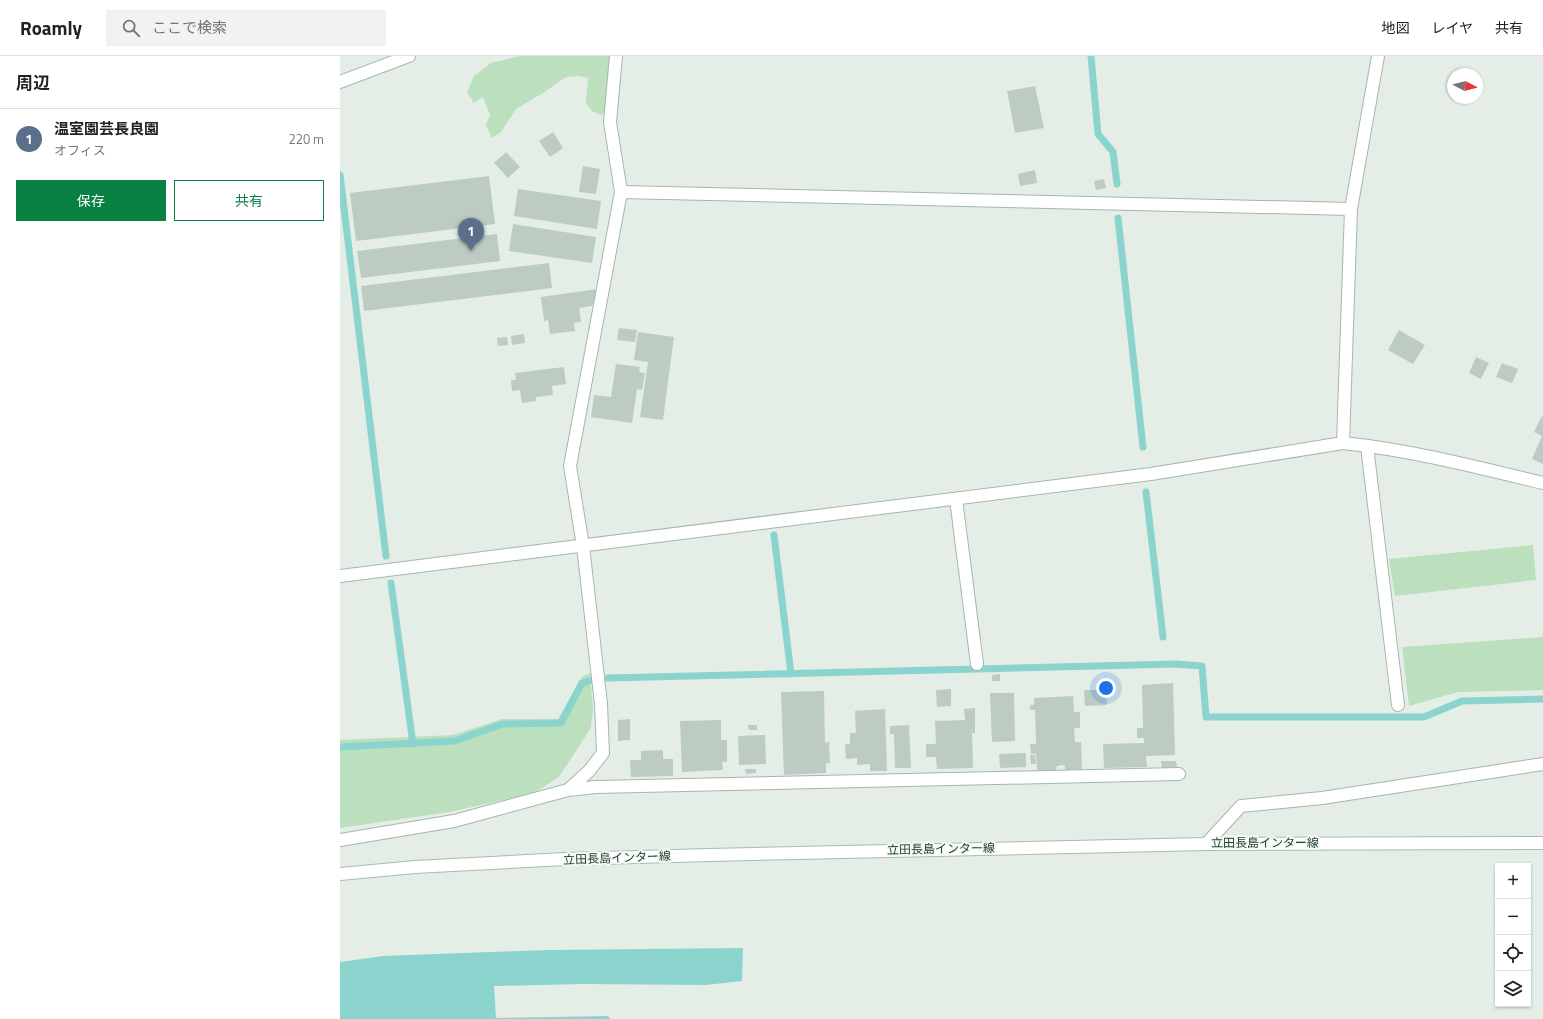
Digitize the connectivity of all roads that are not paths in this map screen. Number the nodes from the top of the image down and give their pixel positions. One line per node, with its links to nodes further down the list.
1 (409, 56): 4 (street)
2 (616, 56): 5 (street)
3 (1378, 56): 6 (street)
4 (340, 82)
5 (621, 192): 6 (street); 11 (street)
6 (1351, 209): 7 (street)
7 (1343, 443): 8 (street); 10 (street)
8 (1368, 446): 9 (street); 14 (street)
9 (1543, 483)
10 (956, 498): 11 (street); 13 (street)
11 (583, 546): 12 (street); 17 (street)
12 (340, 576)
13 (977, 664)
14 (1398, 705)
15 (1543, 764): 20 (street)
16 (1179, 774): 17 (street)
17 (568, 790): 18 (street)
18 (340, 840)
19 (1543, 842): 20 (street, 立田長島インター線)
20 (1206, 844): 21 (street, 立田長島インター線)
21 (340, 874)

